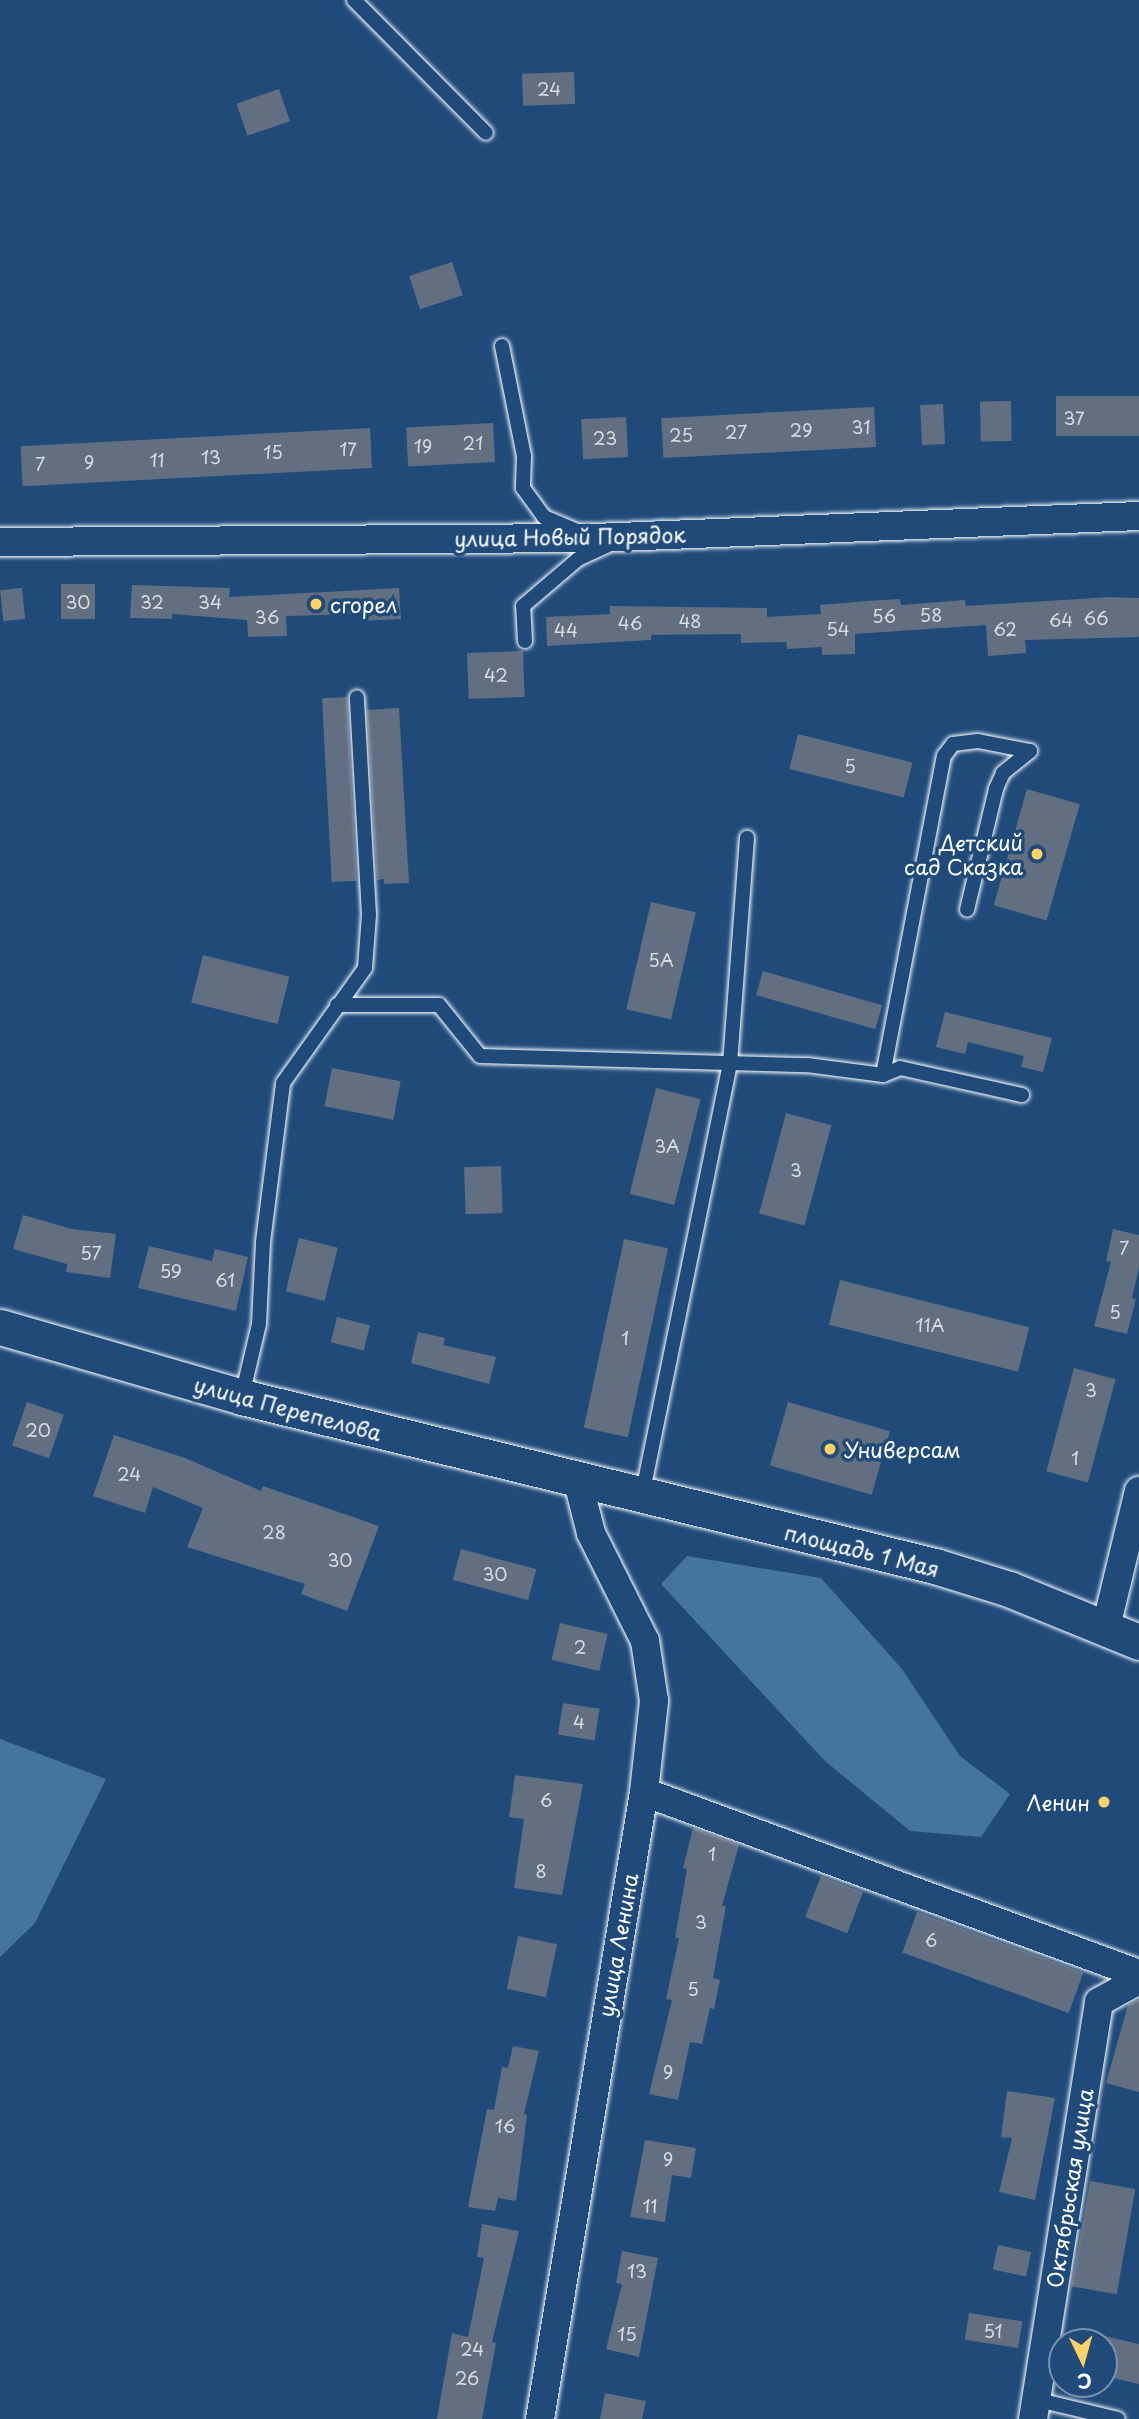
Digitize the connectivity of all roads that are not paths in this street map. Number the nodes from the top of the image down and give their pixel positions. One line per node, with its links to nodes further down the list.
1 (354, 0): 2 (lane)
2 (486, 133)
3 (502, 346): 6 (lane)
4 (1139, 516): 5 (street, улица Новый Порядок)
5 (661, 535): 6 (street, улица Новый Порядок); 8 (lane)
6 (594, 538): 7 (street, улица Новый Порядок)
7 (0, 542)
8 (525, 641)
9 (357, 697): 12 (lane)
10 (747, 838): 13 (lane)
11 (967, 910): 14 (lane)
12 (337, 1005): 13 (lane); 17 (lane)
13 (730, 1064): 14 (lane); 20 (lane)
14 (883, 1076): 15 (lane)
15 (1022, 1095)
16 (0, 1327): 17 (street, улица Перепелова)
17 (242, 1397): 18 (street, улица Перепелова)
18 (578, 1482): 20 (street, площадь 1 Мая); 23 (street, улица Ленина)
19 (1139, 1491): 21 (street)
20 (641, 1497): 21 (street, площадь 1 Мая)
21 (1106, 1628): 22 (street, площадь 1 Мая)
22 (1139, 1642)
23 (644, 1792): 24 (street); 26 (street, улица Ленина)
24 (1139, 1977): 25 (street, Октябрьская улица)
25 (1033, 2409): 27 (lane)
26 (540, 2419)
27 (1118, 2419)

